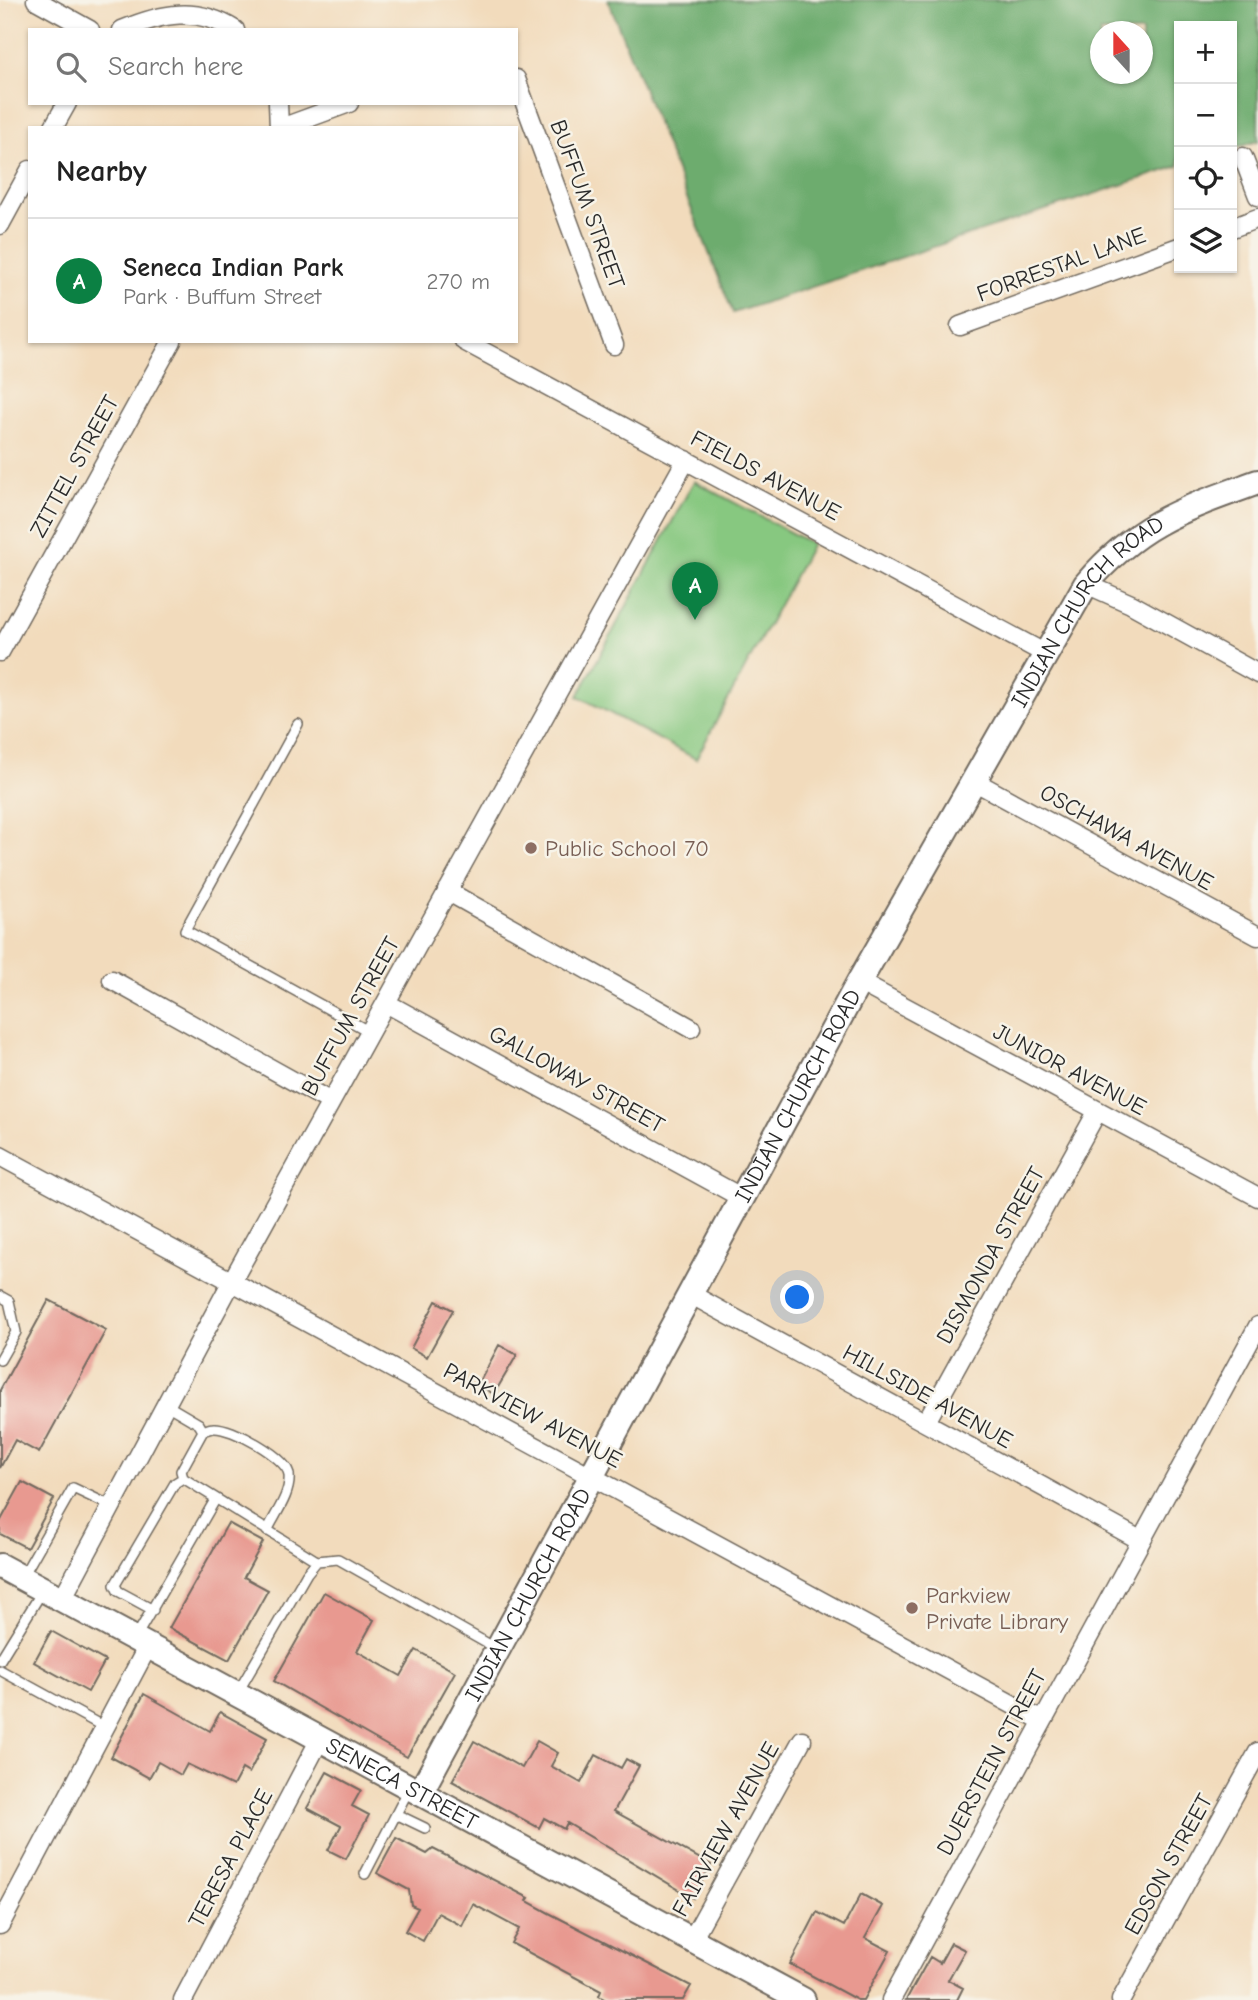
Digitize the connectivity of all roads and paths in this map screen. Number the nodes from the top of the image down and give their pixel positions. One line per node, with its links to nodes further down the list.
1 (36, 0): 2 (street)
2 (86, 28)
3 (127, 28): 4 (street)
4 (231, 28)
5 (518, 84): 22 (street, BUFFUM STREET)
6 (66, 105): 9 (street)
7 (278, 105): 10 (street)
8 (343, 105): 11 (street)
9 (54, 126)
10 (280, 126)
11 (286, 126)
12 (1243, 157): 14 (street)
13 (28, 174): 16 (street)
14 (1258, 196)
15 (1258, 218): 17 (street)
16 (0, 225)
17 (1237, 226)
18 (1174, 249): 19 (street, FORRESTAL LANE)
19 (960, 327)
20 (171, 343): 26 (street, ZITTEL STREET)
21 (468, 343): 23 (street, FIELDS AVENUE)
22 (614, 345)
23 (687, 460): 27 (street, FIELDS AVENUE); 31 (street, BUFFUM STREET)
24 (1258, 482): 25 (street, INDIAN CHURCH ROAD)
25 (1086, 584): 27 (street, INDIAN CHURCH ROAD); 28 (street)
26 (0, 652)
27 (1044, 653): 30 (street, INDIAN CHURCH ROAD)
28 (1258, 674)
29 (298, 724): 37 (lane)
30 (972, 780): 32 (street, OSCHAWA AVENUE); 34 (street, INDIAN CHURCH ROAD)
31 (447, 891): 35 (street, BUFFUM STREET); 36 (street)
32 (1258, 936)
33 (112, 980): 38 (street)
34 (859, 982): 39 (street, JUNIOR AVENUE); 42 (street, INDIAN CHURCH ROAD)
35 (386, 1003): 37 (street, BUFFUM STREET); 42 (street, GALLOWAY STREET)
36 (691, 1028)
37 (370, 1032): 38 (street, BUFFUM STREET)
38 (331, 1102): 43 (street, BUFFUM STREET)
39 (1097, 1112): 41 (street, JUNIOR AVENUE); 49 (street, DISMONDA STREET)
40 (0, 1156): 43 (street, PARKVIEW AVENUE)
41 (1258, 1197)
42 (744, 1199): 44 (street, INDIAN CHURCH ROAD)
43 (232, 1281): 48 (street, BUFFUM STREET); 51 (street, PARKVIEW AVENUE)
44 (692, 1295): 49 (street, HILLSIDE AVENUE); 51 (street, INDIAN CHURCH ROAD)
45 (0, 1296): 47 (lane)
46 (1258, 1326): 56 (street, DUERSTEIN STREET)
47 (0, 1360)
48 (165, 1404): 50 (lane); 54 (street, BUFFUM STREET)
49 (926, 1422): 56 (street, HILLSIDE AVENUE)
50 (203, 1431): 52 (lane); 55 (lane)
51 (594, 1475): 61 (street, INDIAN CHURCH ROAD); 65 (street, PARKVIEW AVENUE)
52 (183, 1478): 53 (lane); 59 (lane)
53 (215, 1500): 55 (lane); 59 (lane)
54 (111, 1506): 58 (street, BUFFUM STREET); 58 (lane)
55 (267, 1531): 57 (lane)
56 (1140, 1540): 65 (street, DUERSTEIN STREET)
57 (317, 1561): 61 (lane); 64 (lane)
58 (23, 1580): 60 (street, SENECA STREET); 62 (lane)
59 (153, 1610): 60 (lane)
60 (141, 1642): 64 (street, SENECA STREET); 66 (street)
61 (499, 1650): 70 (street, INDIAN CHURCH ROAD)
62 (0, 1660)
63 (0, 1671): 66 (lane)
64 (237, 1694): 67 (street, SENECA STREET)
65 (1041, 1720): 78 (street, DUERSTEIN STREET)
66 (104, 1727): 74 (street)
67 (320, 1739): 70 (street, SENECA STREET); 76 (street, TERESA PLACE)
68 (802, 1740): 75 (street, FAIRVIEW AVENUE)
69 (1258, 1752): 79 (street, EDSON STREET)
70 (415, 1790): 71 (lane); 75 (street, SENECA STREET)
71 (396, 1814): 72 (lane); 73 (lane)
72 (425, 1828)
73 (365, 1874)
74 (0, 1926)
75 (691, 1941): 77 (street, SENECA STREET)
76 (183, 2000)
77 (803, 2000)
78 (891, 2000)
79 (1121, 2000)

